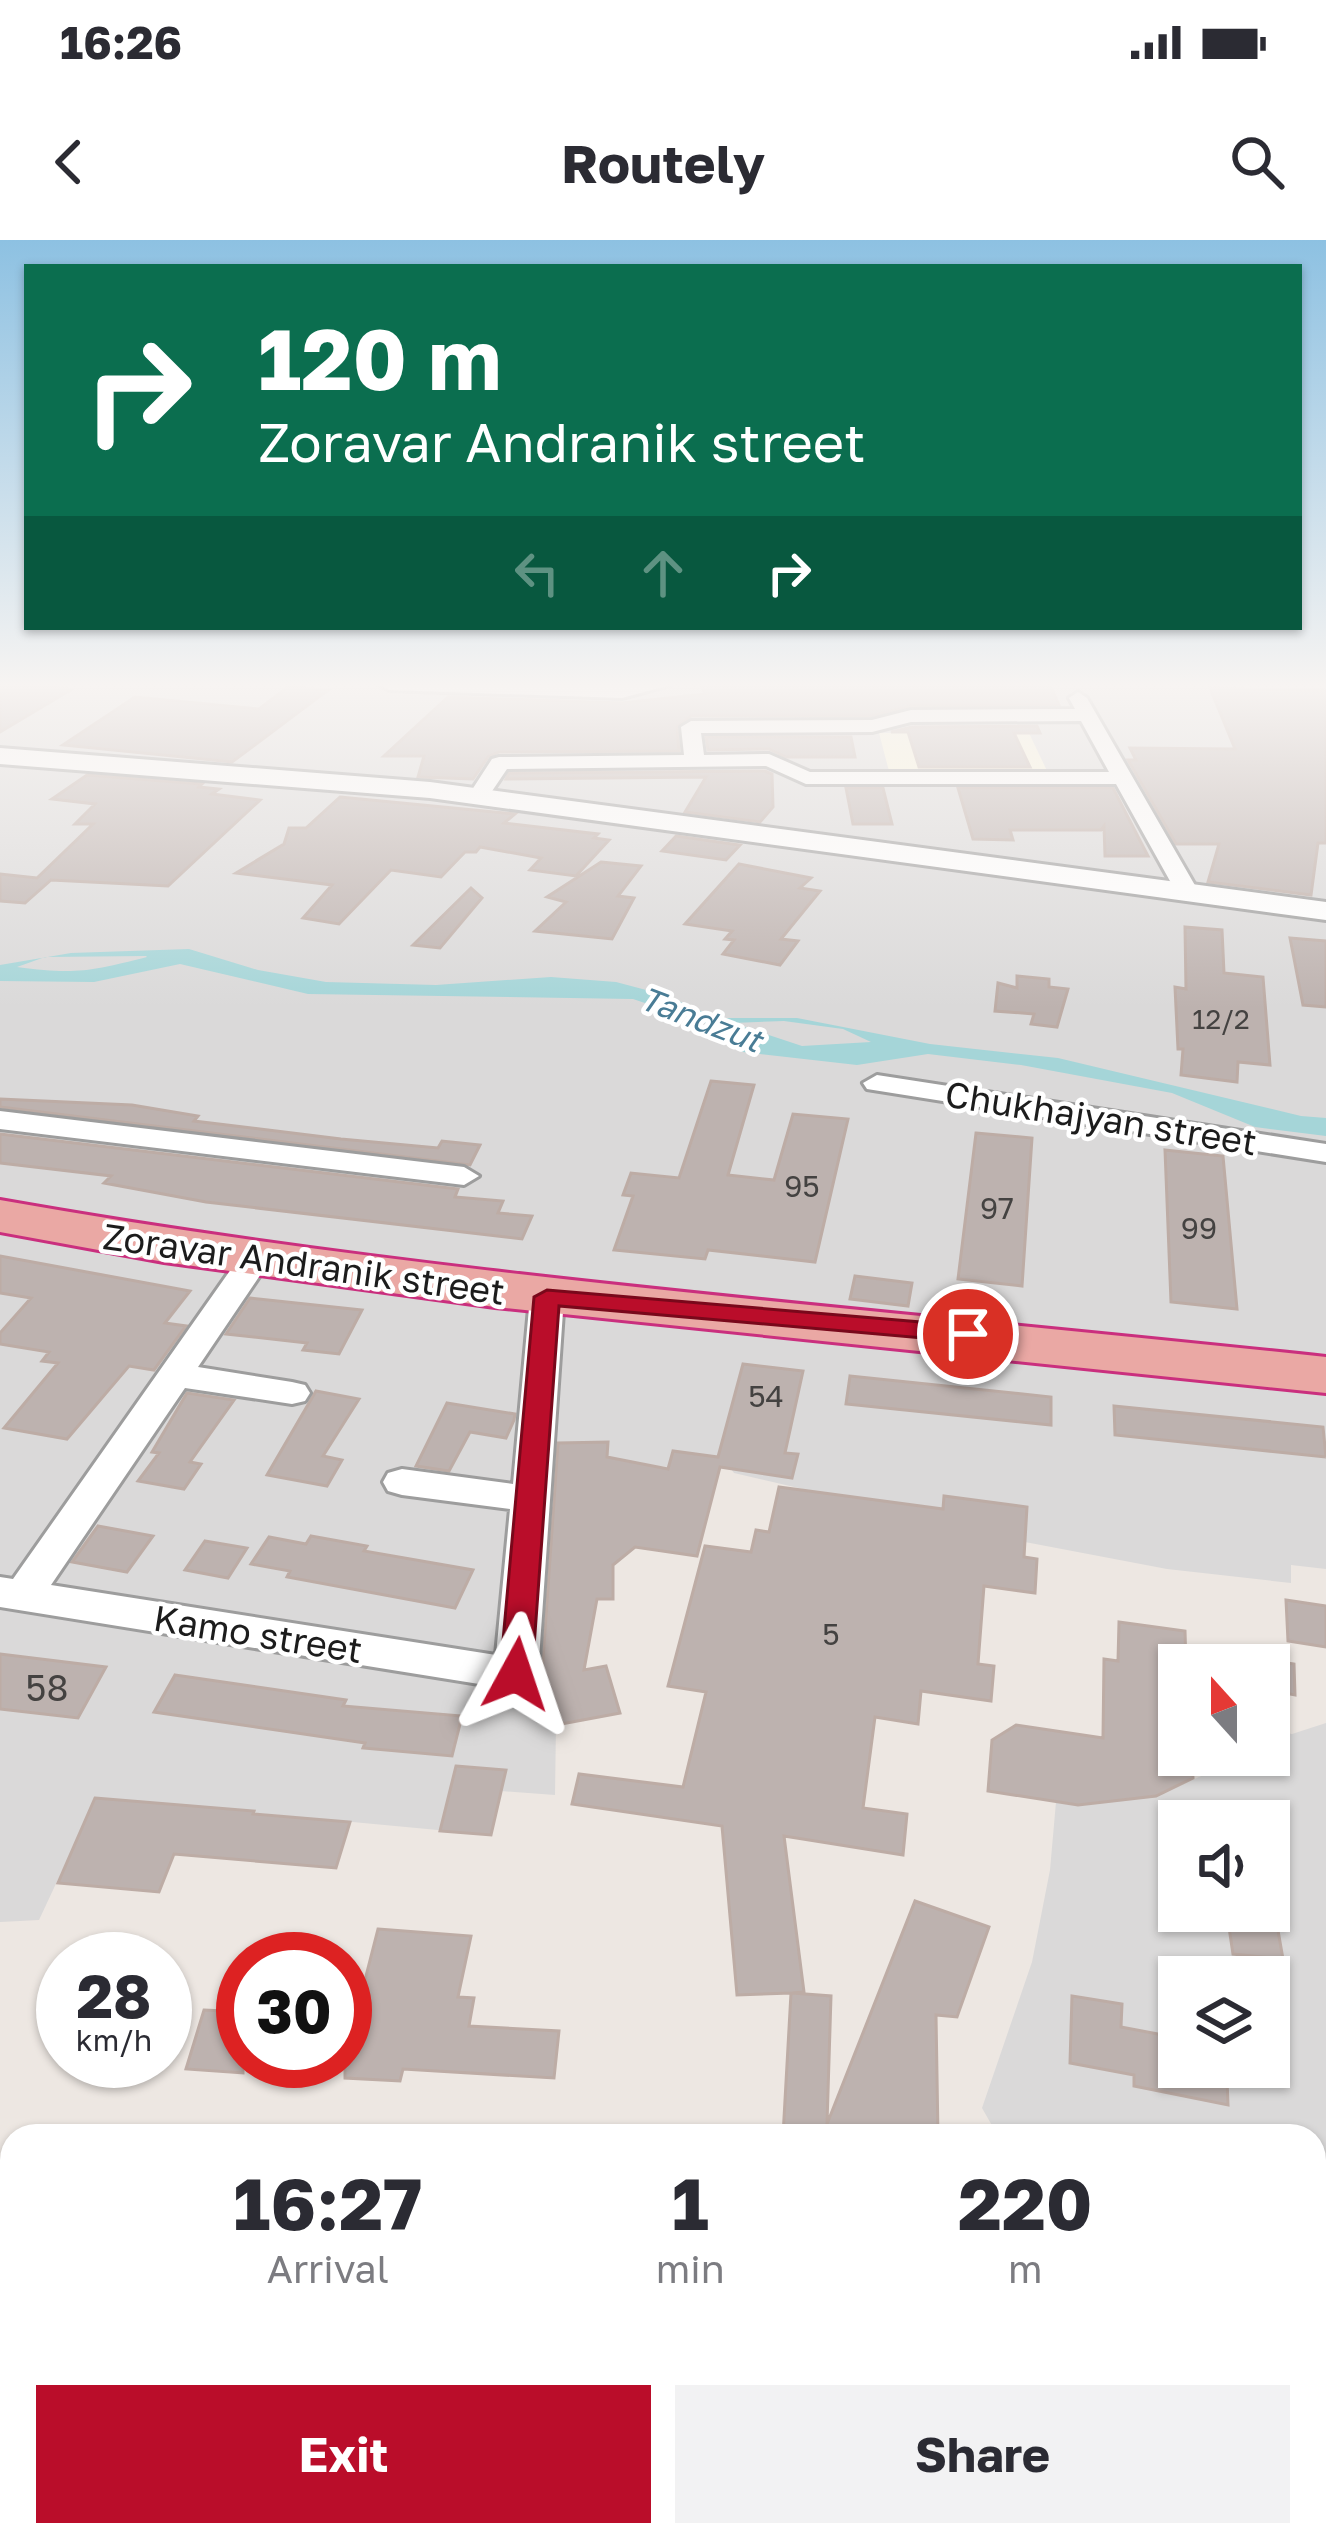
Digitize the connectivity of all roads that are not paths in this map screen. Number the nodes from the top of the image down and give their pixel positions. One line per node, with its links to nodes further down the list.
1 (438, 793): 4 (street)
2 (482, 793): 4 (street)
3 (1129, 793): 5 (street)
4 (479, 796): 5 (street)
5 (1188, 894): 6 (street)
6 (1326, 911)
7 (877, 1083): 9 (street, Chukhajyan street)
8 (0, 1120): 10 (street)
9 (1326, 1153)
10 (464, 1176)
11 (0, 1216): 12 (highway, Zoravar Andranik street)
12 (253, 1262): 13 (highway, Zoravar Andranik street); 14 (street)
13 (547, 1297): 15 (highway, Zoravar Andranik street); 18 (street)
14 (176, 1375): 16 (street); 19 (street)
15 (1326, 1375)
16 (292, 1393)
17 (402, 1482): 18 (street)
18 (530, 1499): 19 (street, Kamo street)
19 (11, 1594)

